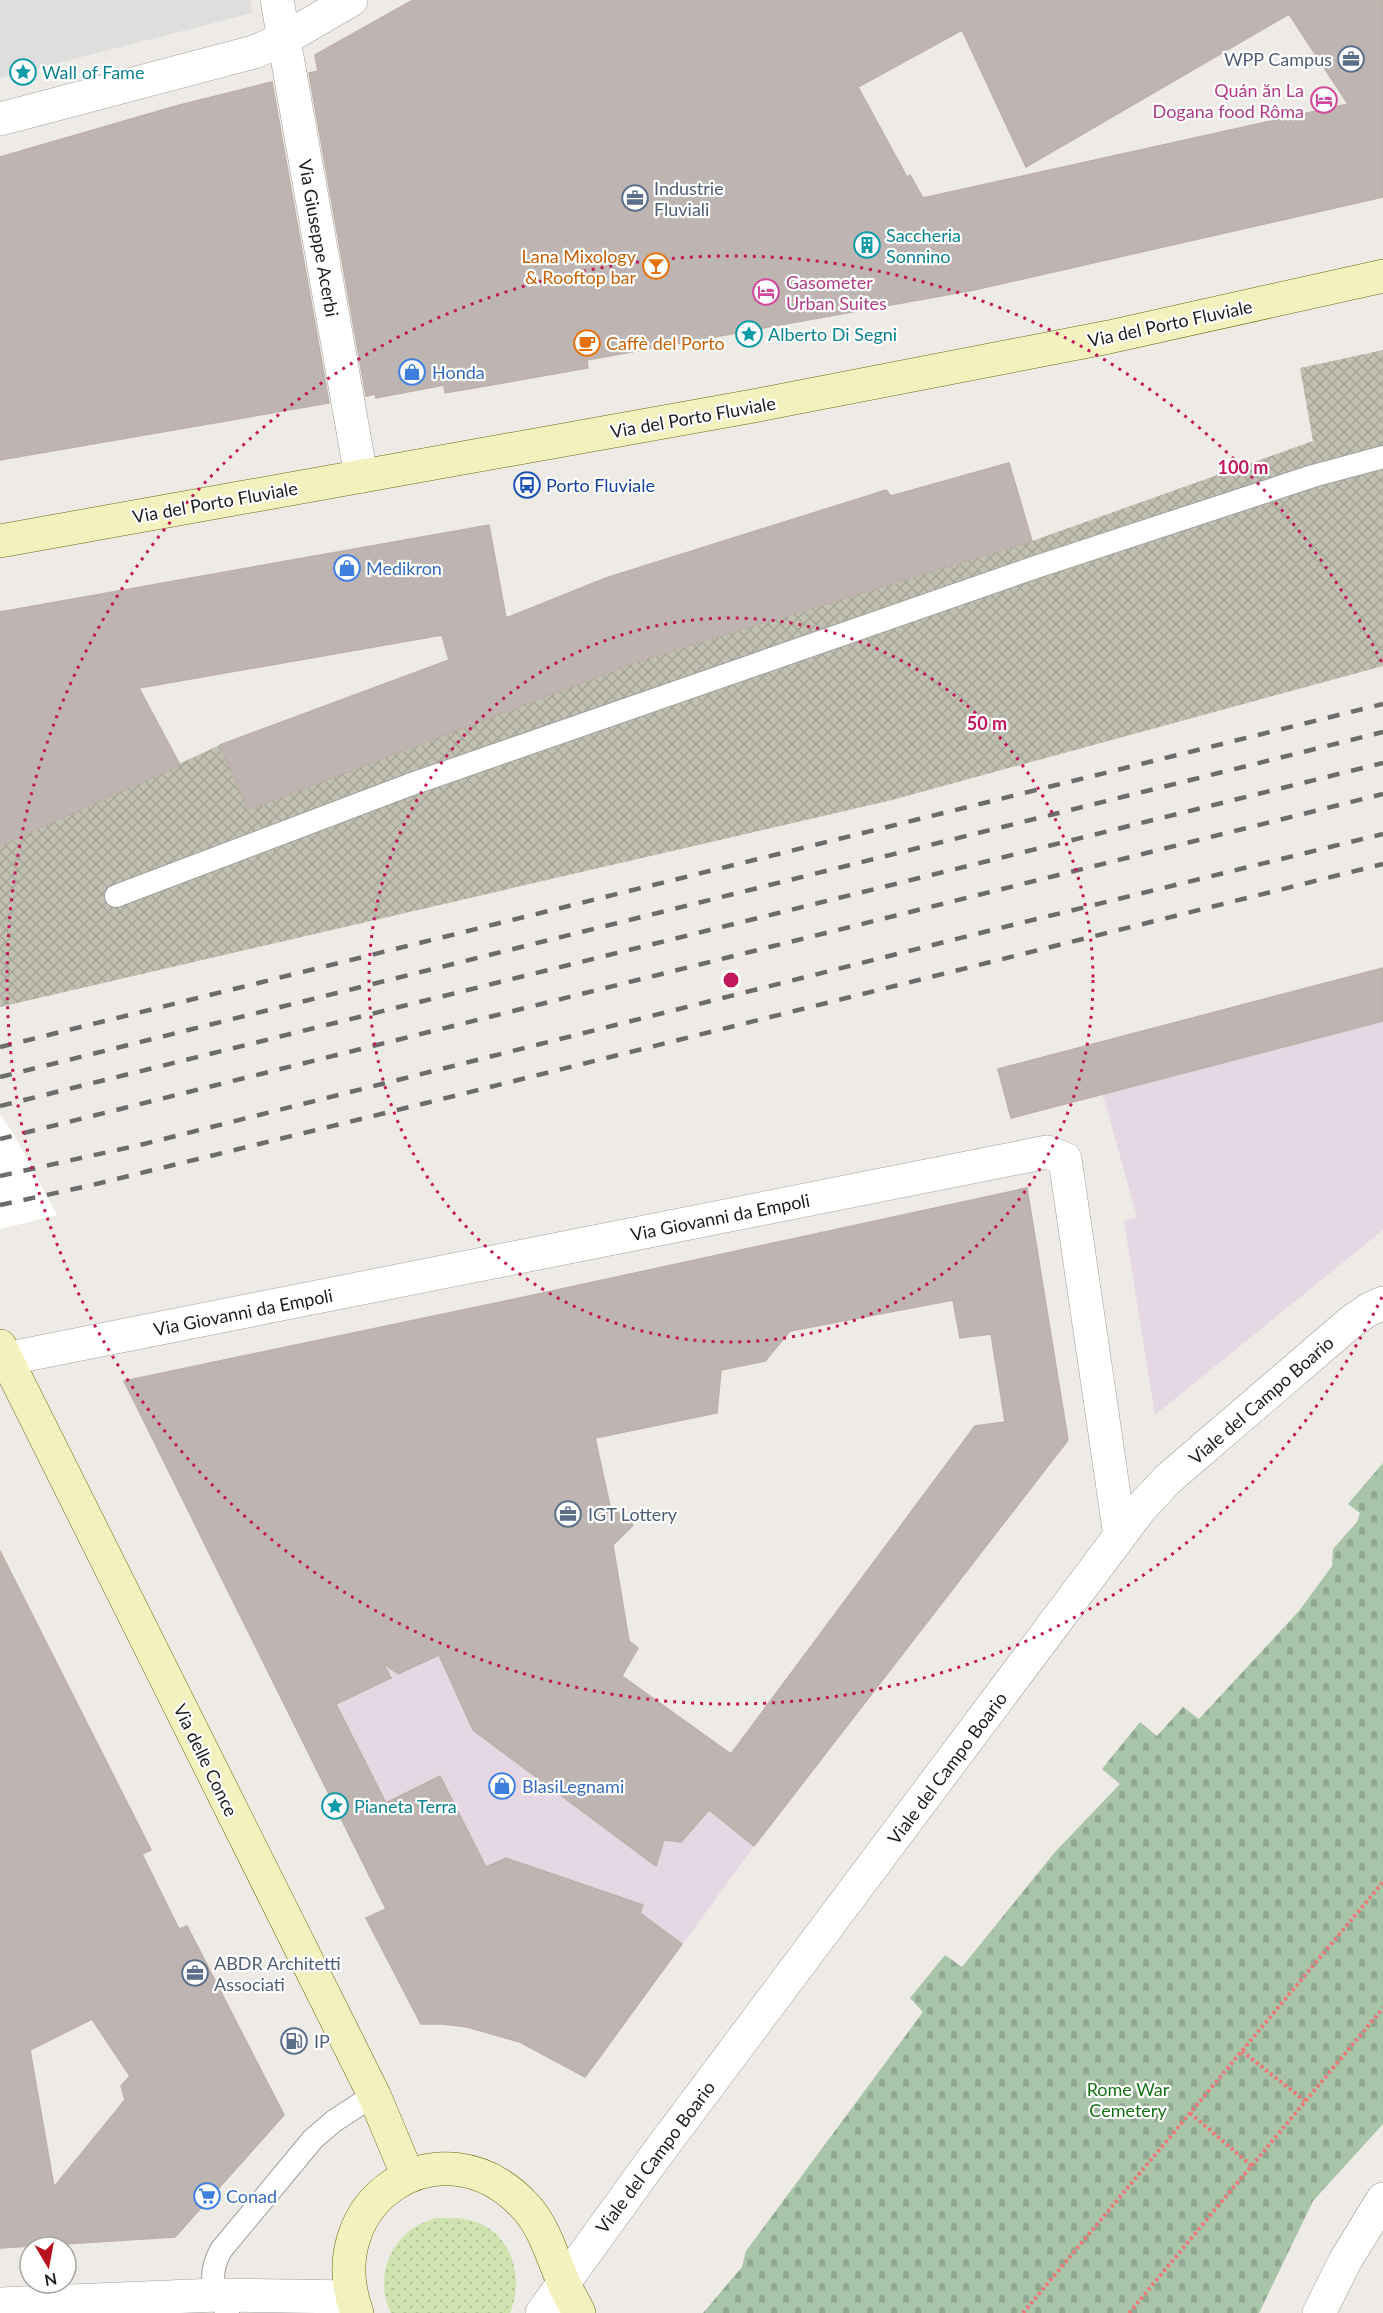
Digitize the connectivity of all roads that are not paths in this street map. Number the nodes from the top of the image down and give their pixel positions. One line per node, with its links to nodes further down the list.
1 (277, 0): 3 (street, Via Giuseppe Acerbi)
2 (351, 0): 3 (street)
3 (284, 39): 4 (street); 7 (street, Via Giuseppe Acerbi)
4 (0, 119)
5 (1383, 276): 7 (main road, Via del Porto Fluviale)
6 (1383, 457): 9 (lane)
7 (362, 476): 8 (main road, Via del Porto Fluviale)
8 (0, 541)
9 (116, 896)
10 (1383, 1303): 12 (street, Viale del Campo Boario)
11 (2, 1355): 12 (street, Via Giovanni da Empoli); 13 (main road, Via delle Conce)
12 (1120, 1536): 16 (street, Viale del Campo Boario)
13 (374, 2095): 14 (main road, Via delle Conce); 18 (lane)
14 (408, 2176): 16 (main road); 19 (main road)
15 (1383, 2199): 22 (street)
16 (564, 2283): 20 (street, Viale del Campo Boario); 21 (main road)
17 (0, 2304): 18 (street)
18 (222, 2304): 19 (street)
19 (354, 2305)
20 (542, 2313)
21 (579, 2313)
22 (1319, 2313)

